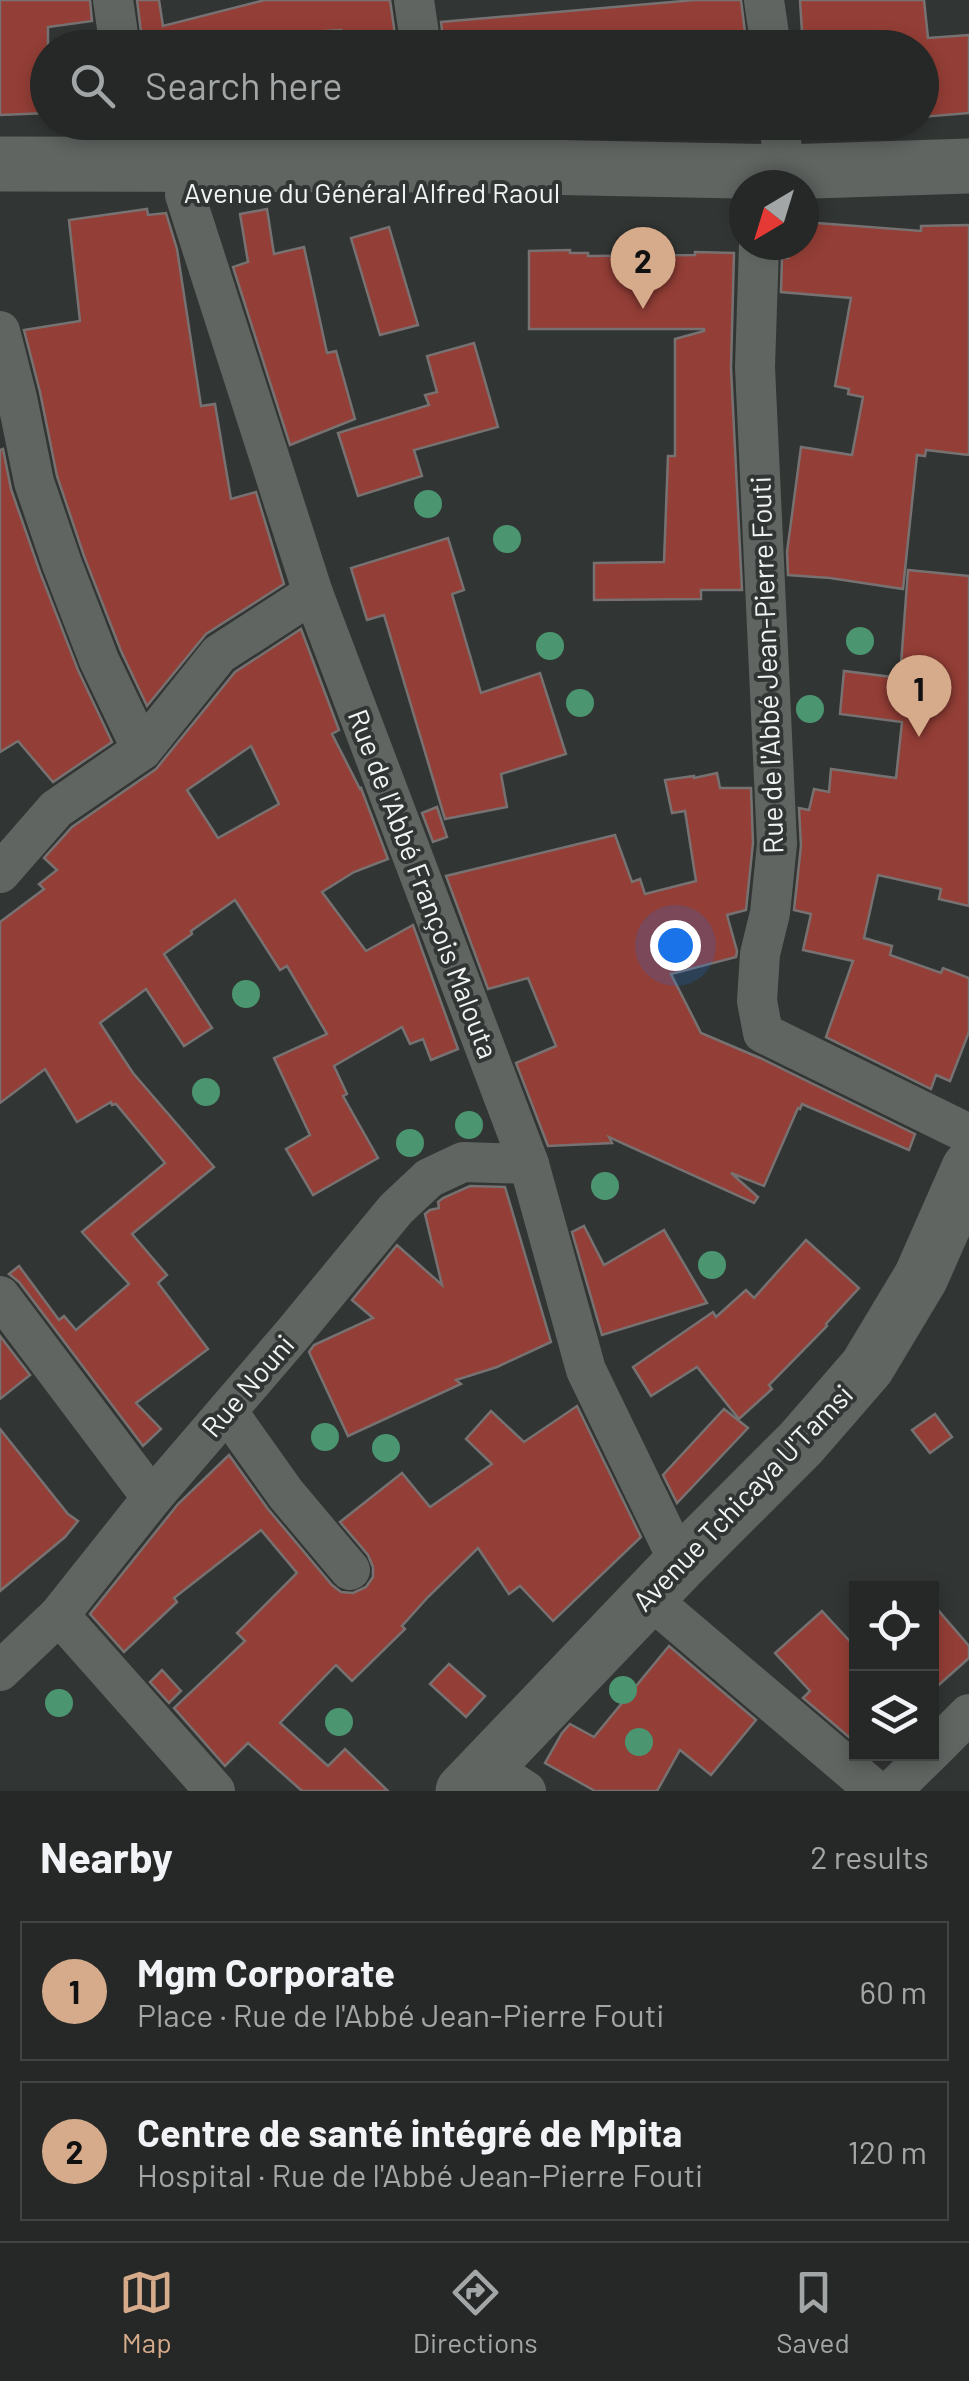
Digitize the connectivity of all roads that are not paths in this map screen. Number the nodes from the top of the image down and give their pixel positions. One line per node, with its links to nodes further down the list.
1 (113, 0): 4 (street)
2 (414, 0): 5 (street)
3 (764, 0): 6 (street)
4 (117, 30)
5 (419, 30)
6 (768, 30)
7 (136, 143): 8 (street); 9 (street)
8 (436, 144): 11 (street)
9 (0, 164)
10 (969, 166): 11 (street)
11 (778, 170)
12 (729, 172): 16 (street, Avenue du Général Alfred Raoul)
13 (819, 175): 15 (street, Avenue du Général Alfred Raoul)
14 (0, 188): 16 (street, Avenue du Général Alfred Raoul)
15 (969, 193)
16 (185, 195): 19 (street, Rue de l'Abbé François Malouta)
17 (759, 260): 22 (street, Rue de l'Abbé Jean-Pierre Fouti)
18 (0, 331): 20 (street)
19 (313, 593): 20 (street); 23 (street, Rue de l'Abbé François Malouta)
20 (142, 750): 21 (street)
21 (0, 873)
22 (969, 1134)
23 (529, 1164): 26 (street, Rue Nouni); 29 (street, Rue de l'Abbé François Malouta)
24 (969, 1168): 29 (street, Avenue Tchicaya U'Tamsi)
25 (0, 1296): 27 (street)
26 (227, 1412): 27 (street, Rue Nouni); 28 (street)
27 (152, 1498): 30 (street, Rue Nouni)
28 (350, 1570)
29 (664, 1580): 35 (street, Avenue Tchicaya U'Tamsi); 37 (street)
30 (59, 1615): 31 (street, Rue Nouni); 36 (street)
31 (0, 1671)
32 (969, 1714): 33 (street)
33 (939, 1743)
34 (921, 1761): 38 (street)
35 (492, 1782)
36 (215, 1791)
37 (876, 1791)
38 (891, 1791)

